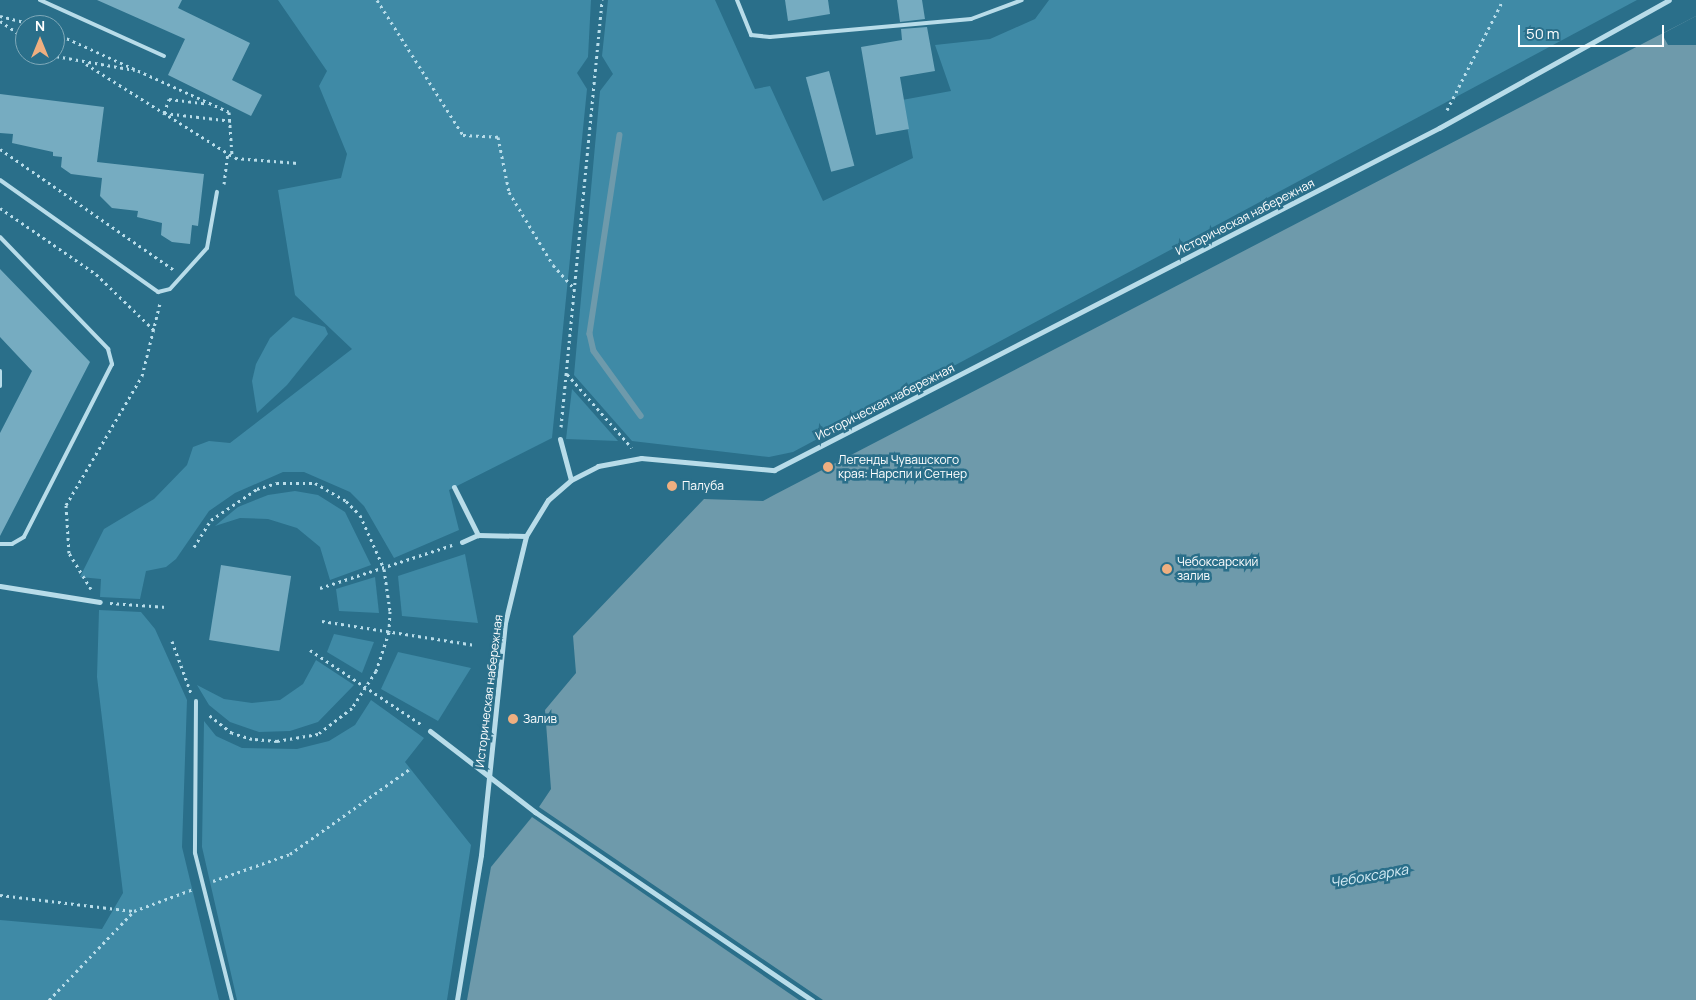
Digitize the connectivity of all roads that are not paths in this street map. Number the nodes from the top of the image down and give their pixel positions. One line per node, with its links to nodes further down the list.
1 (40, 0): 5 (lane)
2 (737, 0): 3 (lane)
3 (1022, 0)
4 (1669, 0): 12 (street, Историческая набережная)
5 (164, 56)
6 (0, 180): 7 (lane)
7 (217, 192)
8 (0, 237): 17 (lane)
9 (0, 371): 10 (lane)
10 (0, 386)
11 (560, 439): 12 (street)
12 (571, 480): 15 (street, Историческая набережная)
13 (454, 488): 14 (street)
14 (478, 535): 15 (street); 16 (street)
15 (526, 536): 22 (street, Историческая набережная)
16 (462, 542)
17 (0, 544)
18 (0, 586): 19 (street)
19 (100, 602)
20 (196, 701): 23 (lane)
21 (430, 731): 22 (street)
22 (489, 774): 24 (street, Историческая набережная); 25 (street)
23 (232, 1000)
24 (457, 1000)
25 (812, 1000)

